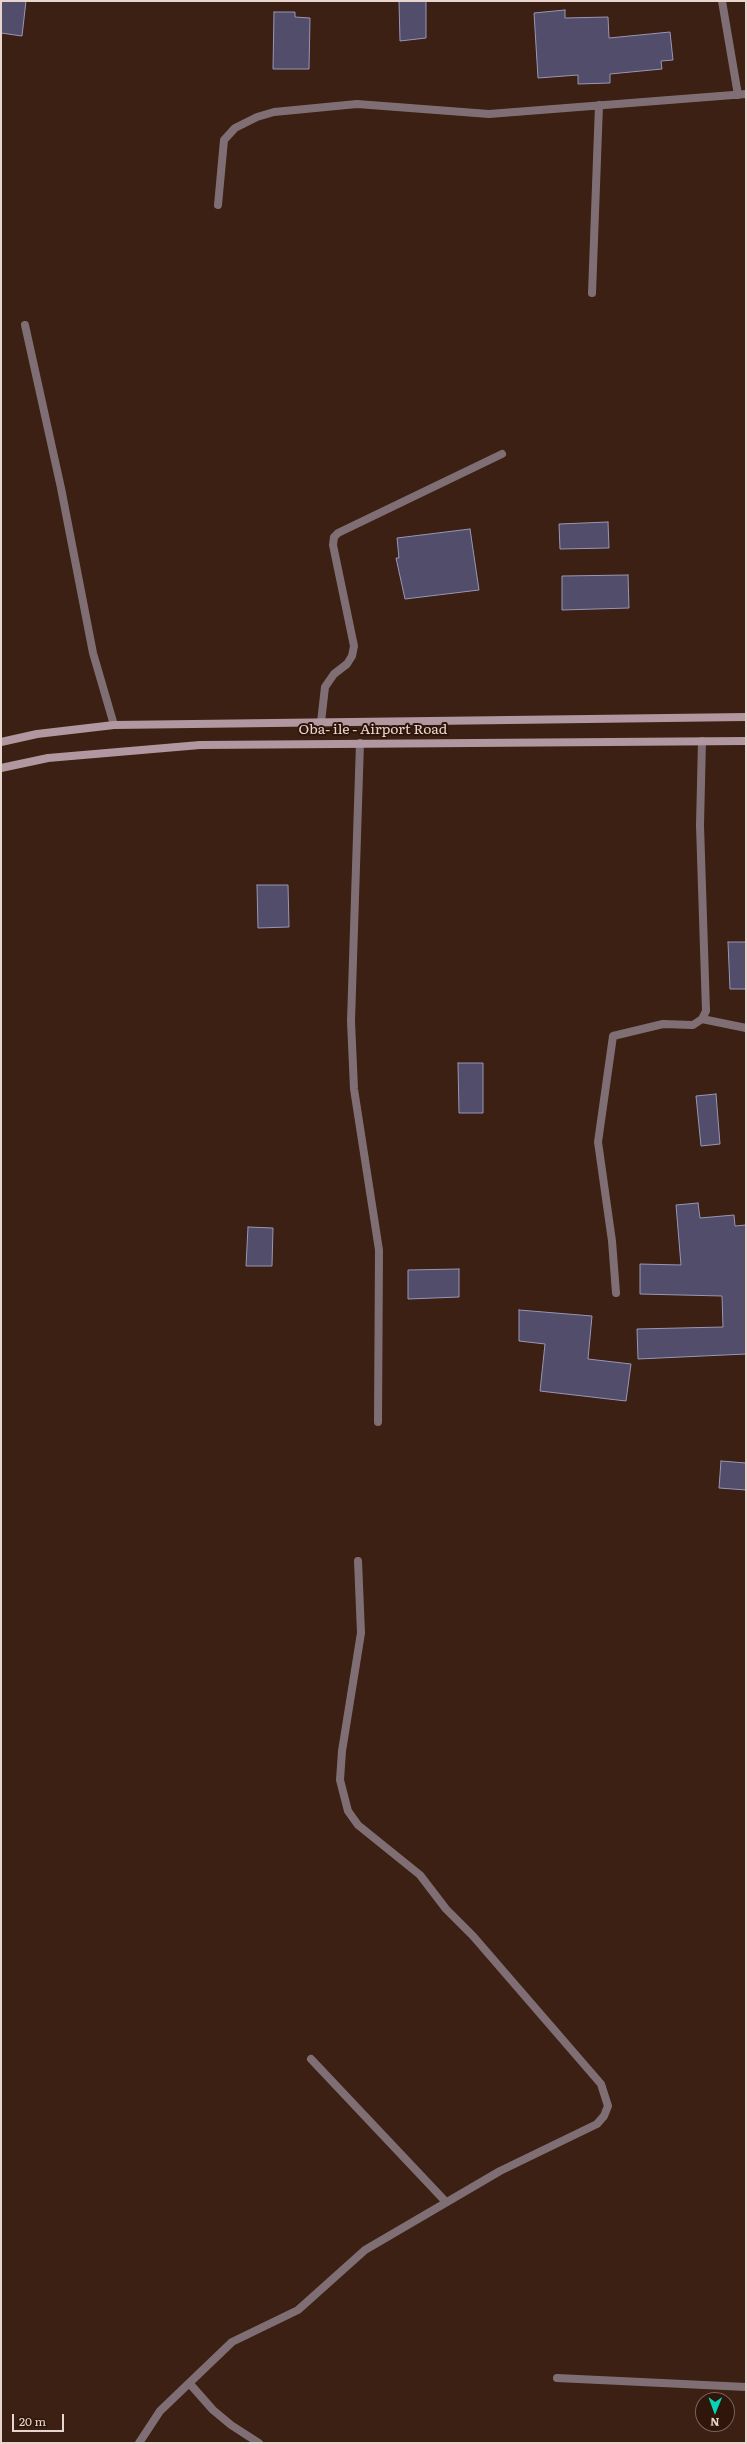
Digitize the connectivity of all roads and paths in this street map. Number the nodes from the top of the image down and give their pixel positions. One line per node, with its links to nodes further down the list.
1 (722, 1): 2 (street)
2 (742, 95): 3 (street)
3 (599, 105): 4 (street); 5 (street)
4 (218, 206)
5 (592, 293)
6 (24, 325): 10 (street)
7 (502, 454): 9 (street)
8 (746, 717): 9 (main road, Oba- ile - Airport Road)
9 (321, 722): 10 (main road, Oba- ile - Airport Road)
10 (114, 725): 13 (main road, Oba- ile - Airport Road)
11 (702, 741): 12 (main road, Oba- ile - Airport Road); 14 (main road, Oba- ile - Airport Road); 16 (street)
12 (746, 741)
13 (1, 742)
14 (360, 743): 15 (main road, Oba- ile - Airport Road); 19 (street)
15 (1, 768)
16 (702, 1019): 17 (street); 18 (street)
17 (746, 1028)
18 (616, 1294)
19 (378, 1422)
20 (358, 1561): 22 (street)
21 (311, 2059): 22 (street)
22 (446, 2202): 24 (street)
23 (557, 2378): 25 (street)
24 (190, 2384): 26 (street); 27 (street)
25 (746, 2387)
26 (139, 2443)
27 (259, 2443)

